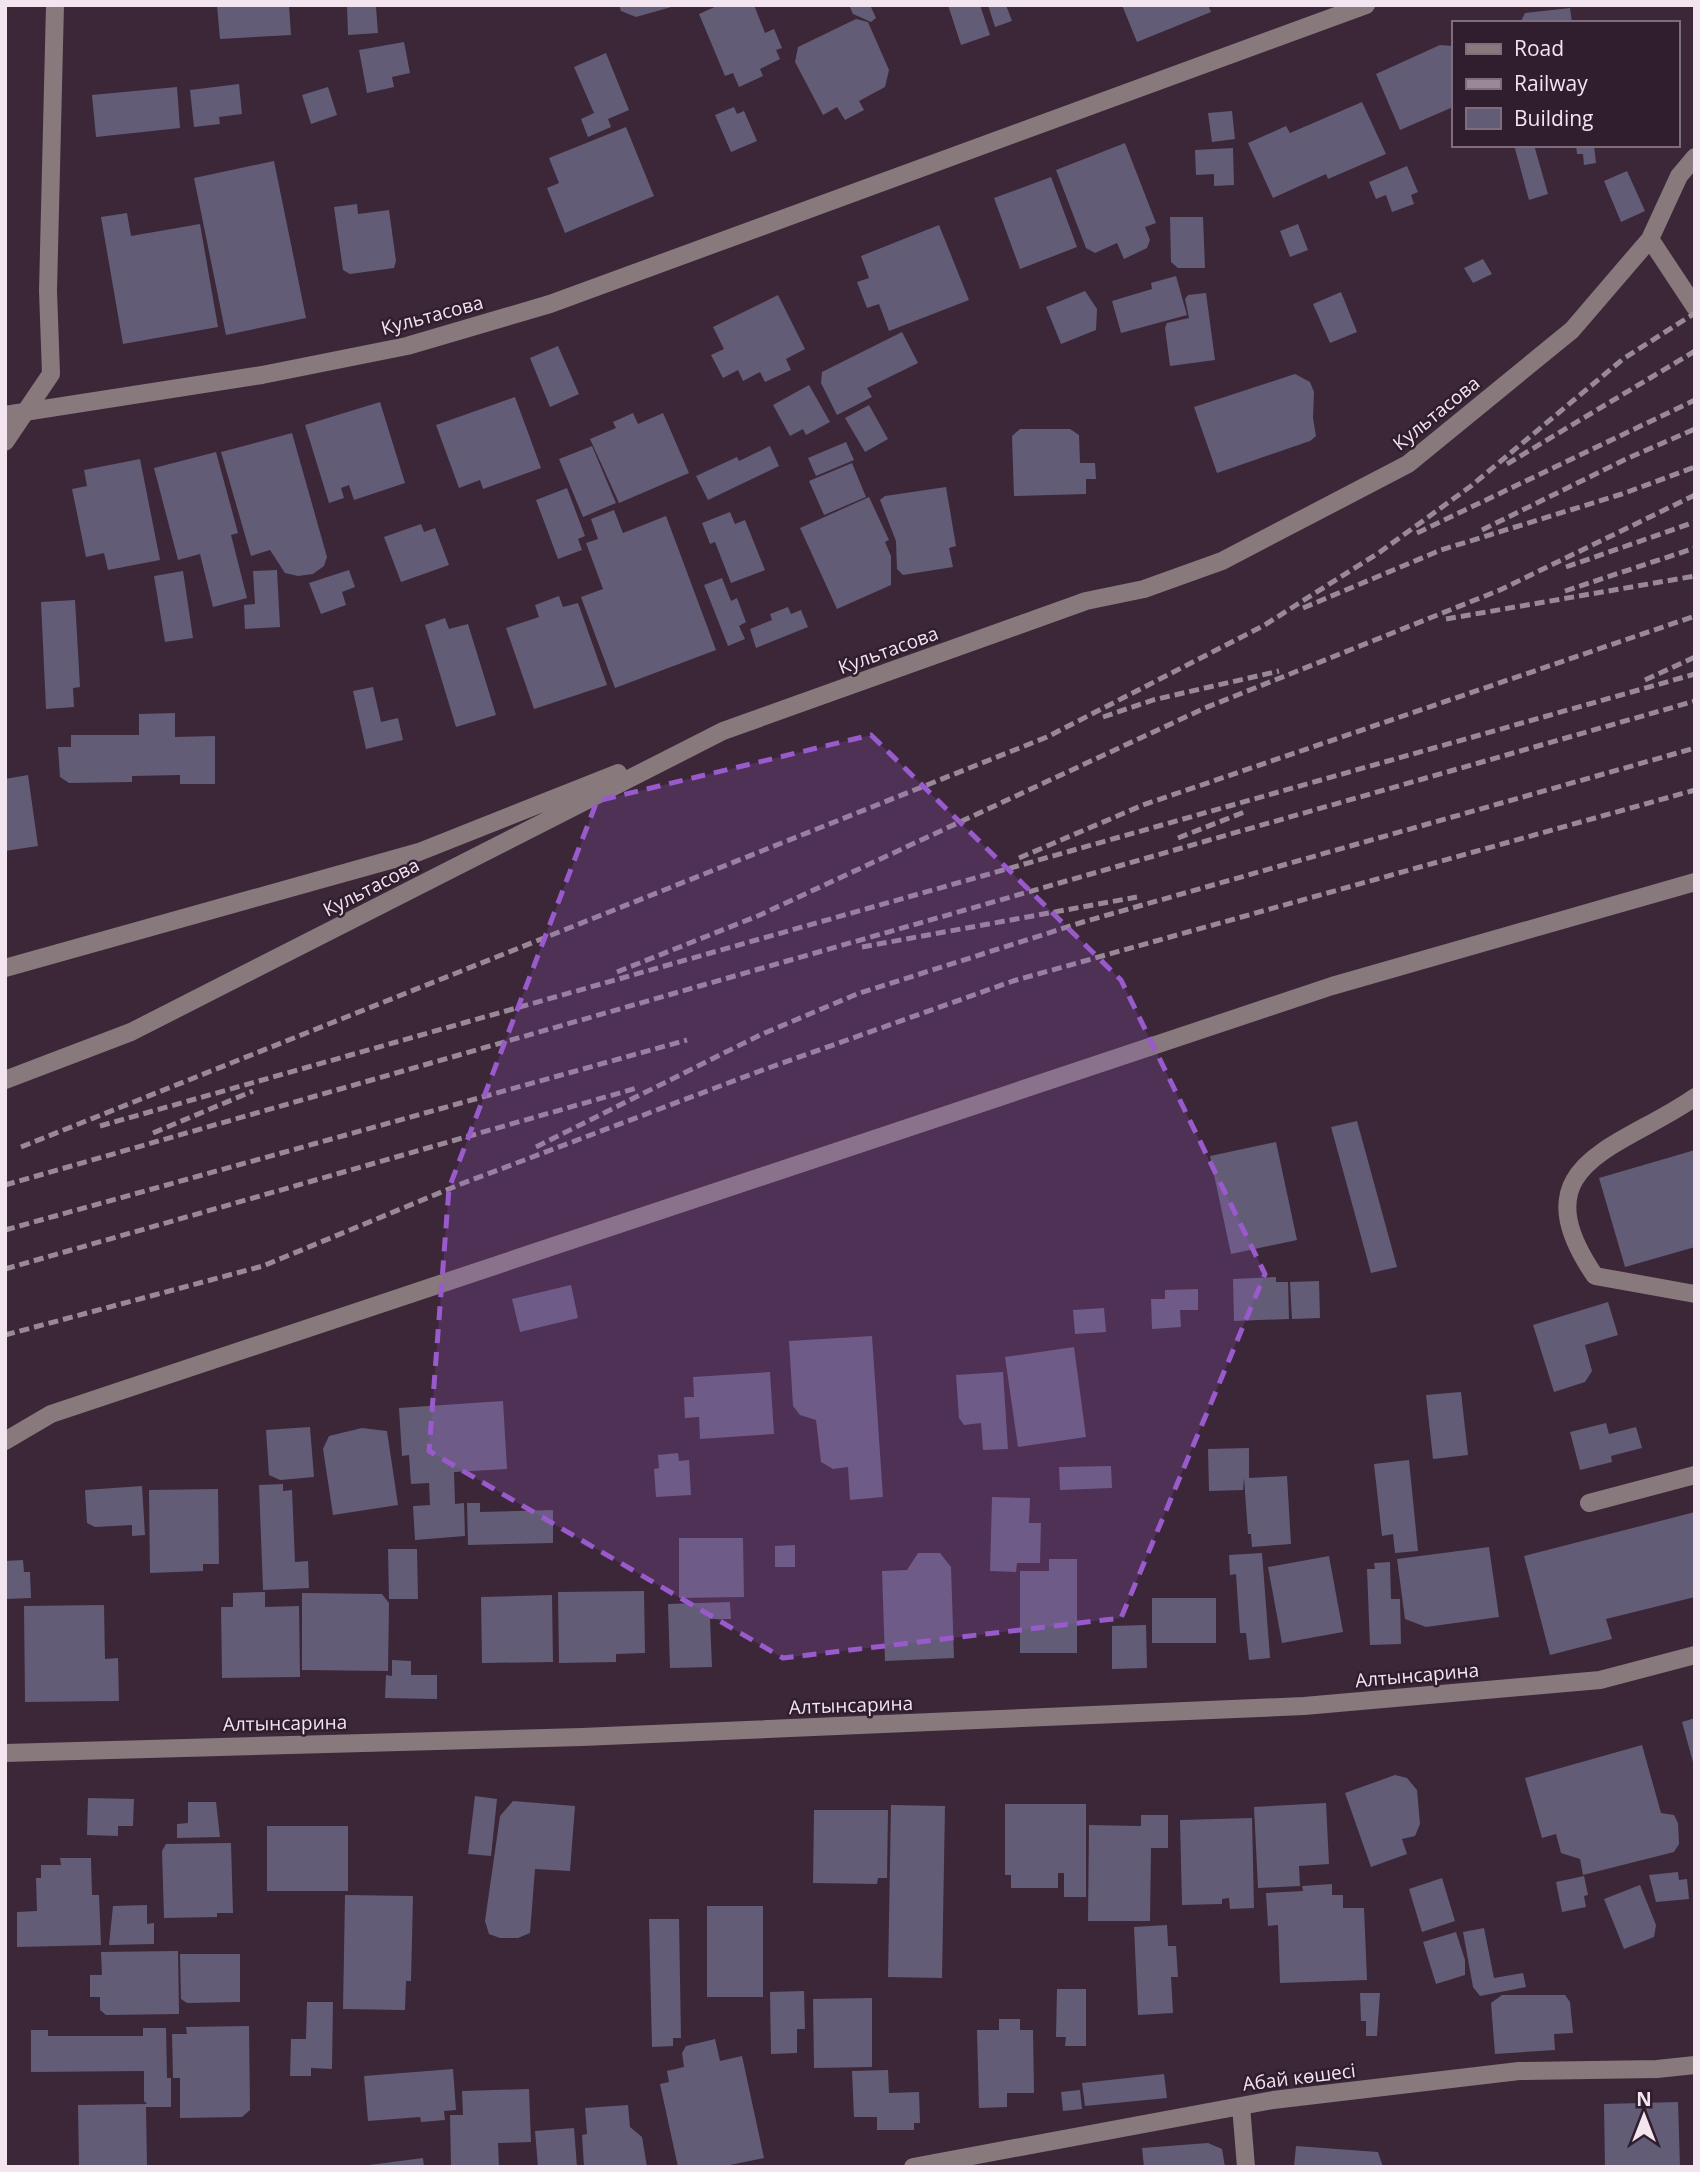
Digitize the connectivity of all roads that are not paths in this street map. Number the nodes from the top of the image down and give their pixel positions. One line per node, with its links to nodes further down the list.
1 (55, 5): 6 (street)
2 (1366, 5): 6 (street, Культасова)
3 (1695, 157): 4 (street, Культасова)
4 (1650, 239): 5 (street); 9 (street, Культасова)
5 (1695, 307)
6 (27, 411): 7 (street, Культасова); 8 (street)
7 (5, 415)
8 (5, 442)
9 (723, 731): 11 (street); 12 (street, Культасова)
10 (1695, 882): 15 (street)
11 (5, 968)
12 (5, 1080)
13 (1695, 1097): 14 (street)
14 (1695, 1294)
15 (5, 1441)
16 (1695, 1475): 17 (street)
17 (1589, 1503)
18 (1695, 1655): 19 (street, Алтынсарина)
19 (5, 1753)
20 (1695, 2065): 21 (street, Абай көшесі)
21 (1241, 2106): 22 (street, Абай көшесі); 23 (street)
22 (913, 2167)
23 (1246, 2167)

